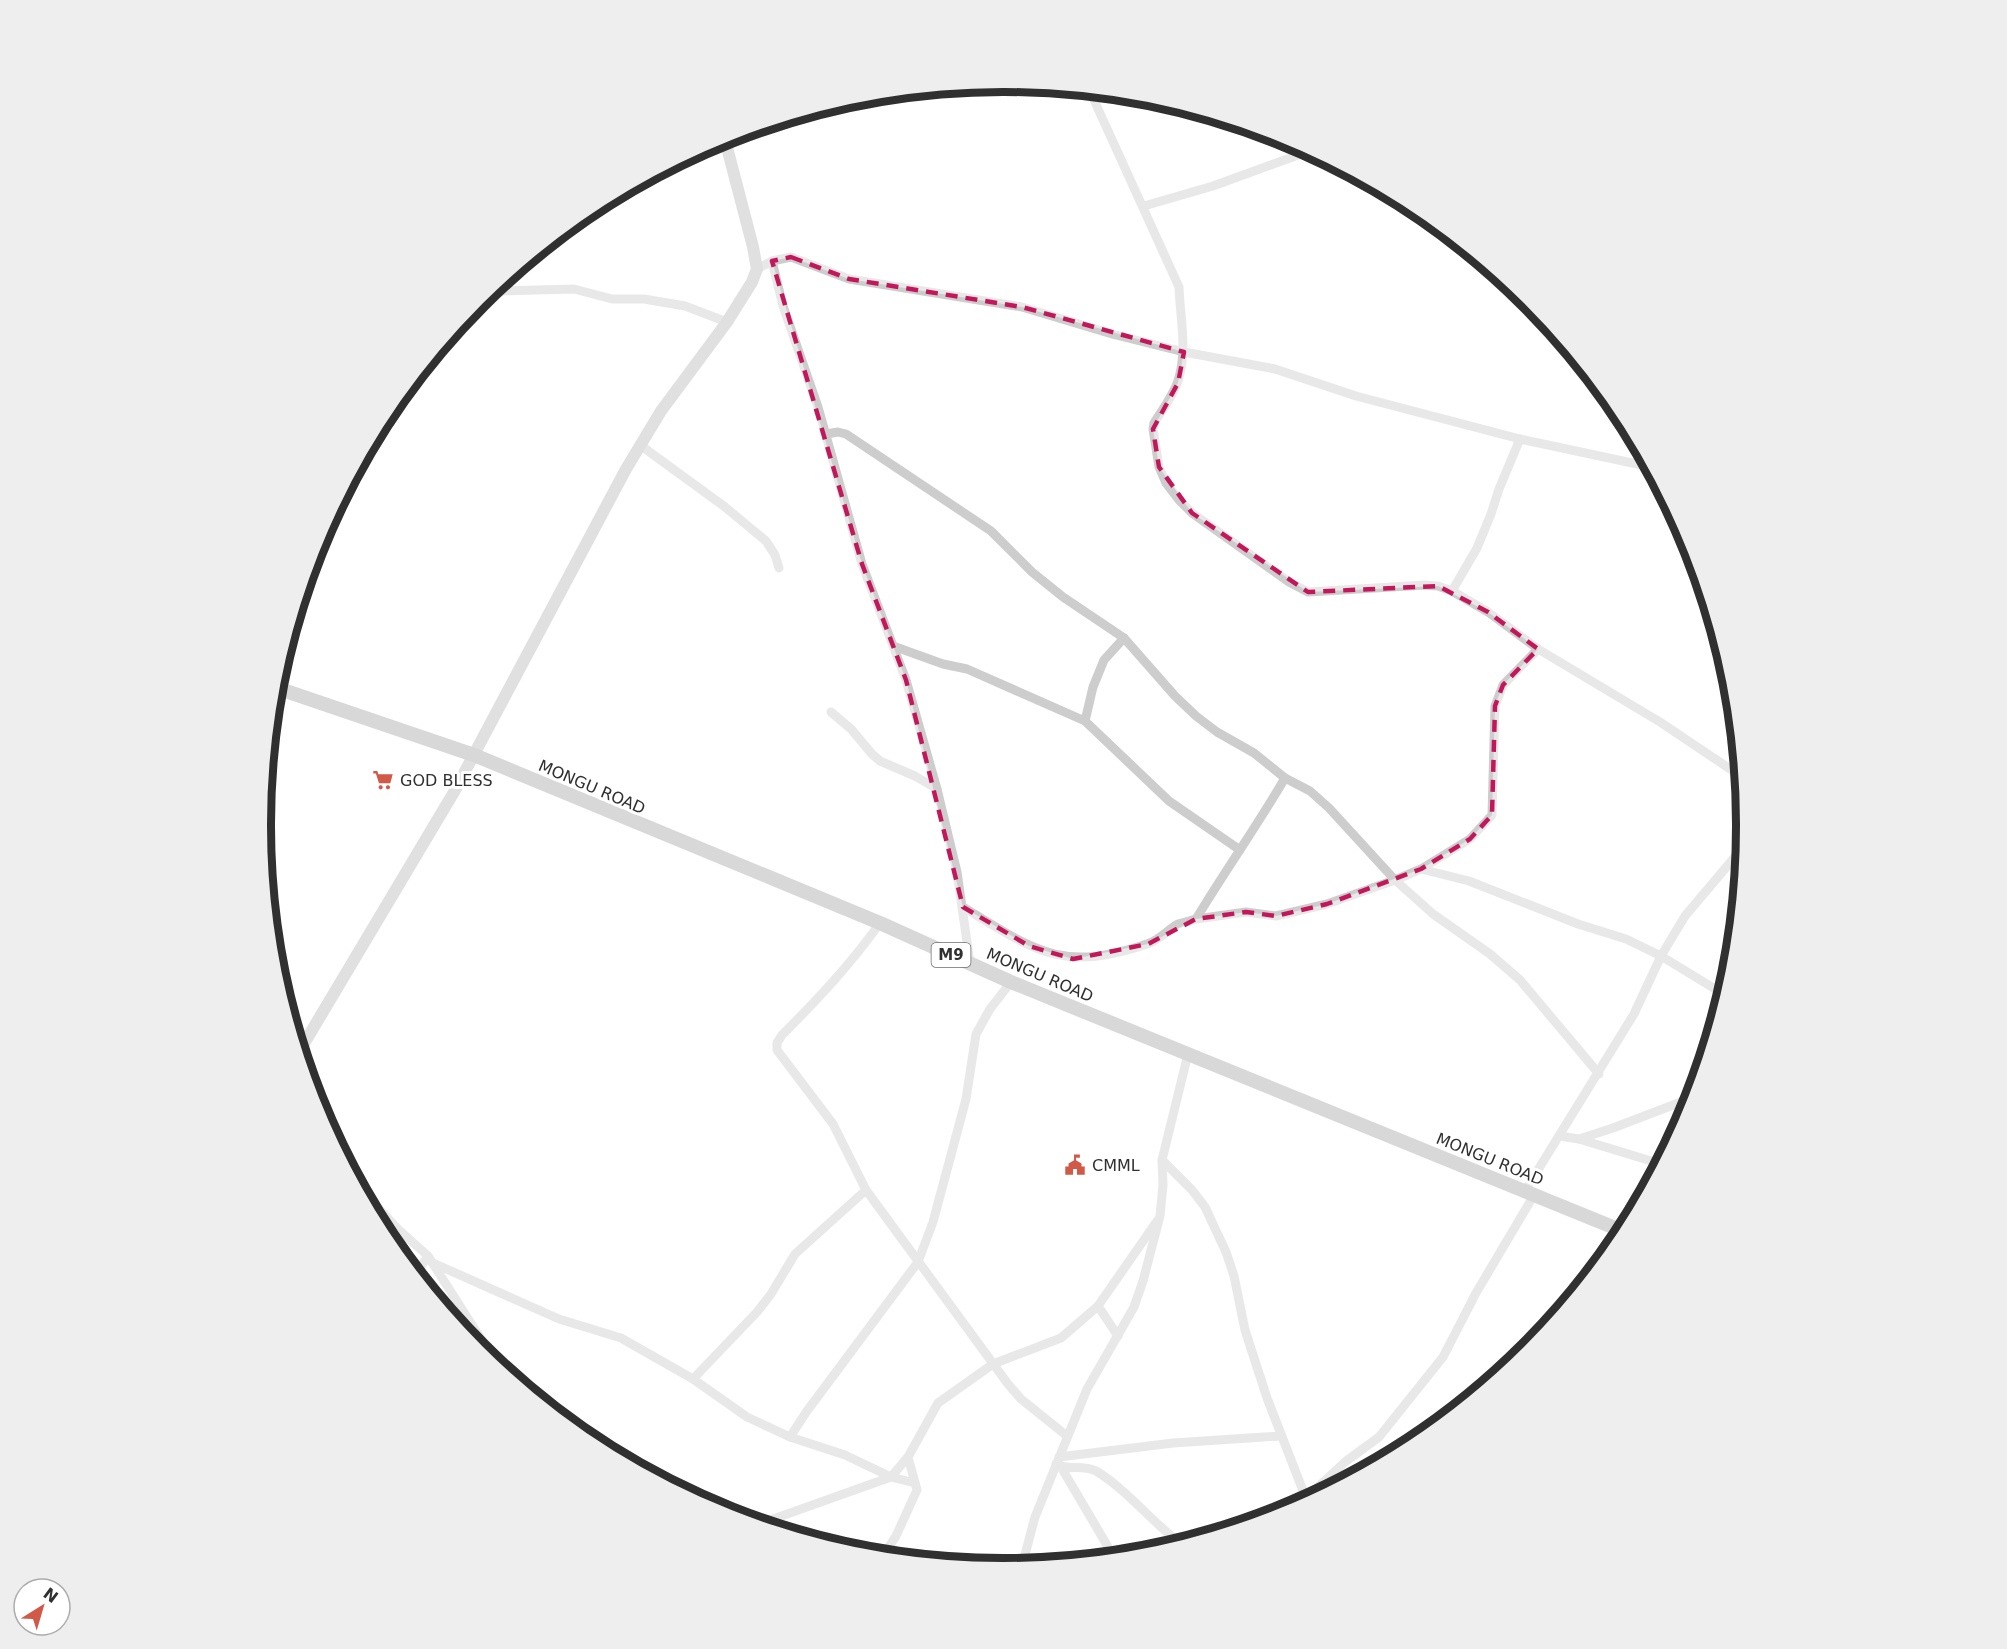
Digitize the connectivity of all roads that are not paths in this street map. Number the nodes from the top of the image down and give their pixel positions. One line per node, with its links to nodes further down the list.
1 (1093, 97): 4 (street)
2 (727, 146): 6 (main road)
3 (1300, 154): 4 (street)
4 (1144, 206): 9 (street)
5 (772, 261): 6 (street); 9 (street); 10 (street)
6 (757, 269): 8 (main road)
7 (501, 291): 8 (street)
8 (727, 322): 12 (main road)
9 (1184, 352): 11 (street); 15 (street)
10 (826, 434): 16 (street); 17 (street)
11 (1520, 439): 13 (street); 15 (street)
12 (640, 445): 14 (street); 22 (main road)
13 (1642, 465)
14 (779, 568)
15 (1452, 591): 18 (street)
16 (1124, 638): 21 (street); 24 (street)
17 (893, 646): 21 (street); 25 (street)
18 (1538, 649): 23 (street); 28 (street)
19 (283, 690): 22 (main road, MONGU ROAD / M9)
20 (831, 712): 25 (street)
21 (1085, 721): 26 (street)
22 (474, 756): 32 (main road, MONGU ROAD / M9); 38 (main road)
23 (1734, 772)
24 (1285, 778): 26 (street); 29 (street)
25 (937, 789): 30 (street)
26 (1240, 850): 31 (street)
27 (1735, 856): 33 (street)
28 (1421, 869): 29 (street); 33 (street)
29 (1395, 880): 31 (street); 41 (street)
30 (963, 907): 31 (street); 34 (street)
31 (1196, 919)
32 (880, 923): 34 (main road, MONGU ROAD / M9); 47 (street)
33 (1661, 956): 36 (street); 41 (street)
34 (970, 963): 35 (main road, MONGU ROAD / M9)
35 (1011, 982): 40 (main road, MONGU ROAD / M9); 53 (street)
36 (1717, 990)
37 (301, 1032): 38 (street)
38 (308, 1037): 39 (main road)
39 (304, 1044)
40 (1188, 1054): 45 (street); 48 (main road, MONGU ROAD / M9)
41 (1599, 1074): 43 (street)
42 (1682, 1101): 44 (street)
43 (1559, 1136): 44 (street); 48 (street)
44 (1579, 1139): 46 (street)
45 (1162, 1160): 50 (street); 61 (street)
46 (1654, 1162)
47 (866, 1190): 53 (street); 59 (street)
48 (1529, 1193): 51 (main road, MONGU ROAD / M9); 67 (street)
49 (381, 1211): 52 (street)
50 (1160, 1216): 55 (street); 56 (street)
51 (1615, 1228)
52 (431, 1260): 54 (street); 57 (street); 59 (street)
53 (918, 1262): 58 (street); 62 (street)
54 (421, 1269)
55 (1098, 1306): 56 (street); 58 (street)
56 (1118, 1336): 60 (street)
57 (481, 1338)
58 (993, 1364): 60 (street); 63 (street)
59 (693, 1379): 62 (street)
60 (1068, 1436): 64 (street)
61 (1281, 1436): 64 (street); 68 (street)
62 (790, 1437): 65 (street)
63 (908, 1457): 65 (street); 66 (street)
64 (1058, 1463): 70 (street); 72 (street); 73 (street)
65 (891, 1477): 66 (street); 69 (street)
66 (915, 1483): 71 (street)
67 (1321, 1485)
68 (1304, 1493)
69 (771, 1520)
70 (1173, 1537)
71 (888, 1548)
72 (1109, 1549)
73 (1024, 1557)

